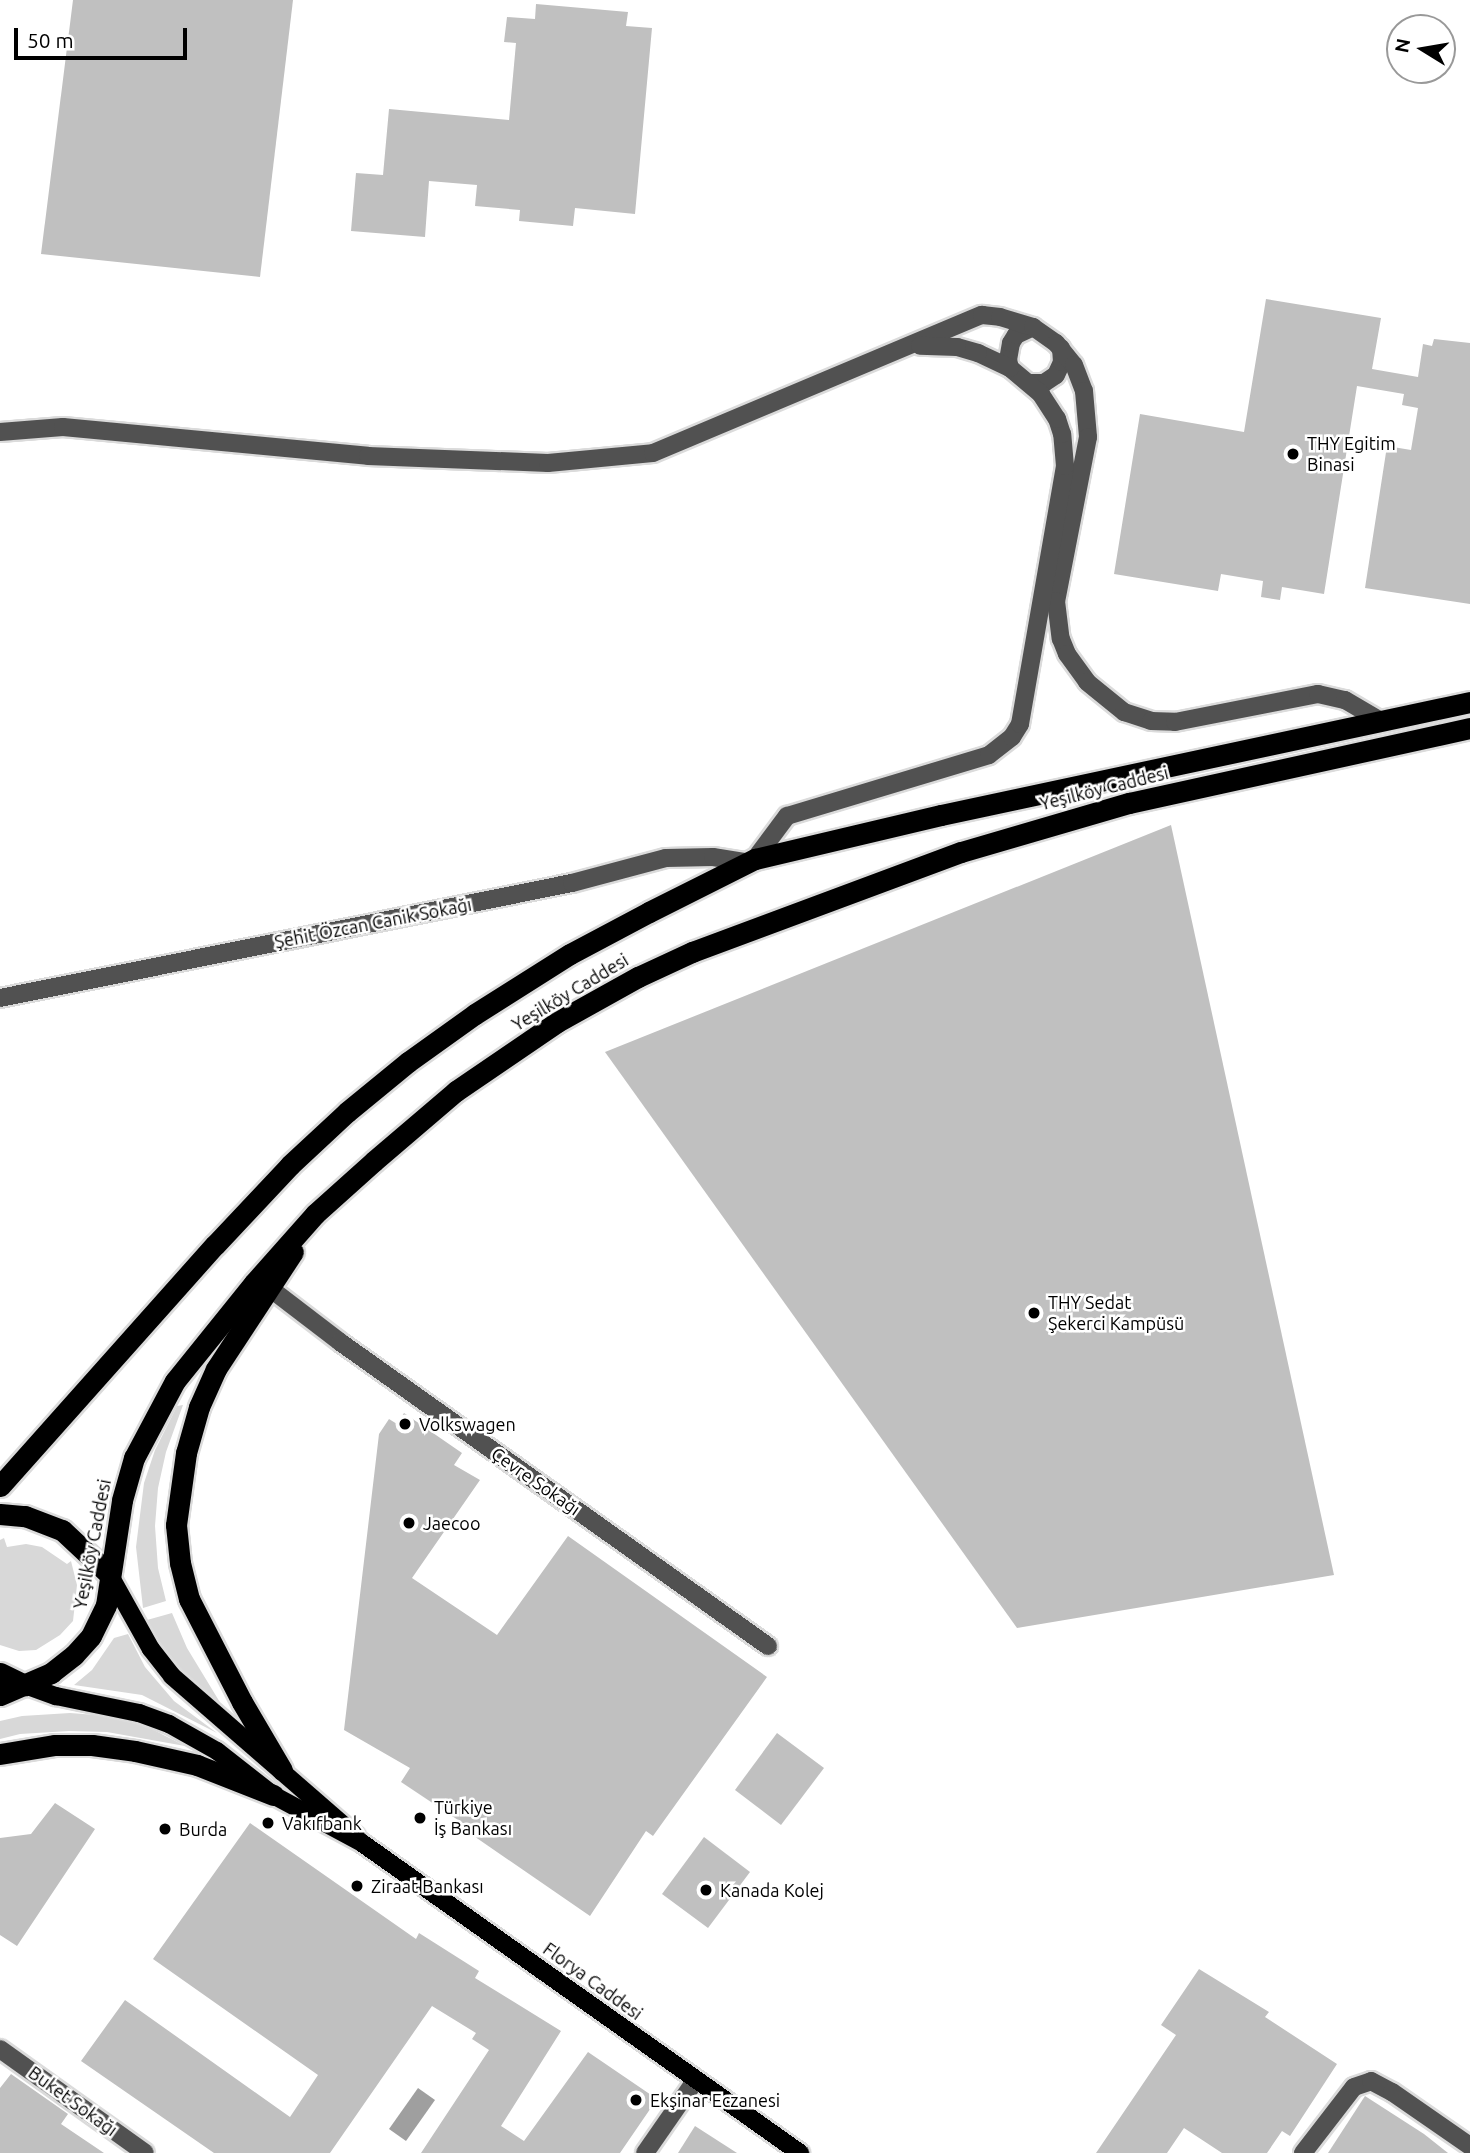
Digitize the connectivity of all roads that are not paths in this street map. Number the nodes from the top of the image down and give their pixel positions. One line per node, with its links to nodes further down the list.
1 (1033, 327): 2 (street); 3 (street); 4 (street)
2 (913, 346): 4 (street); 6 (street)
3 (1060, 348): 5 (street); 8 (street)
4 (1010, 368): 5 (street)
5 (1031, 383): 10 (street)
6 (0, 432)
7 (1470, 702): 8 (highway, Yeşilköy Caddesi)
8 (1381, 721): 10 (highway, Yeşilköy Caddesi)
9 (1470, 728): 12 (highway, Yeşilköy Caddesi)
10 (751, 860): 11 (street, Şehit Özcan Canik Sokağı); 14 (highway, Yeşilköy Caddesi)
11 (0, 998)
12 (315, 1214): 13 (highway); 16 (highway, Yeşilköy Caddesi)
13 (271, 1289): 17 (street, Çevre Sokağı); 22 (highway)
14 (0, 1486)
15 (0, 1514): 16 (highway)
16 (109, 1574): 19 (highway, Yeşilköy Caddesi); 22 (main road, Florya Caddesi)
17 (768, 1647)
18 (0, 1673): 19 (highway)
19 (26, 1685): 20 (highway, Yeşilköy Caddesi); 23 (main road, Florya Caddesi)
20 (0, 1695)
21 (0, 1754): 23 (highway)
22 (282, 1770): 24 (main road, Florya Caddesi)
23 (273, 1795): 24 (main road, Florya Caddesi)
24 (362, 1843): 26 (main road, Florya Caddesi)
25 (0, 2049): 28 (street, Buket Sokağı)
26 (695, 2081): 29 (street); 30 (main road, Florya Caddesi)
27 (1470, 2146): 31 (street)
28 (145, 2153)
29 (645, 2153)
30 (800, 2153)
31 (1303, 2153)

